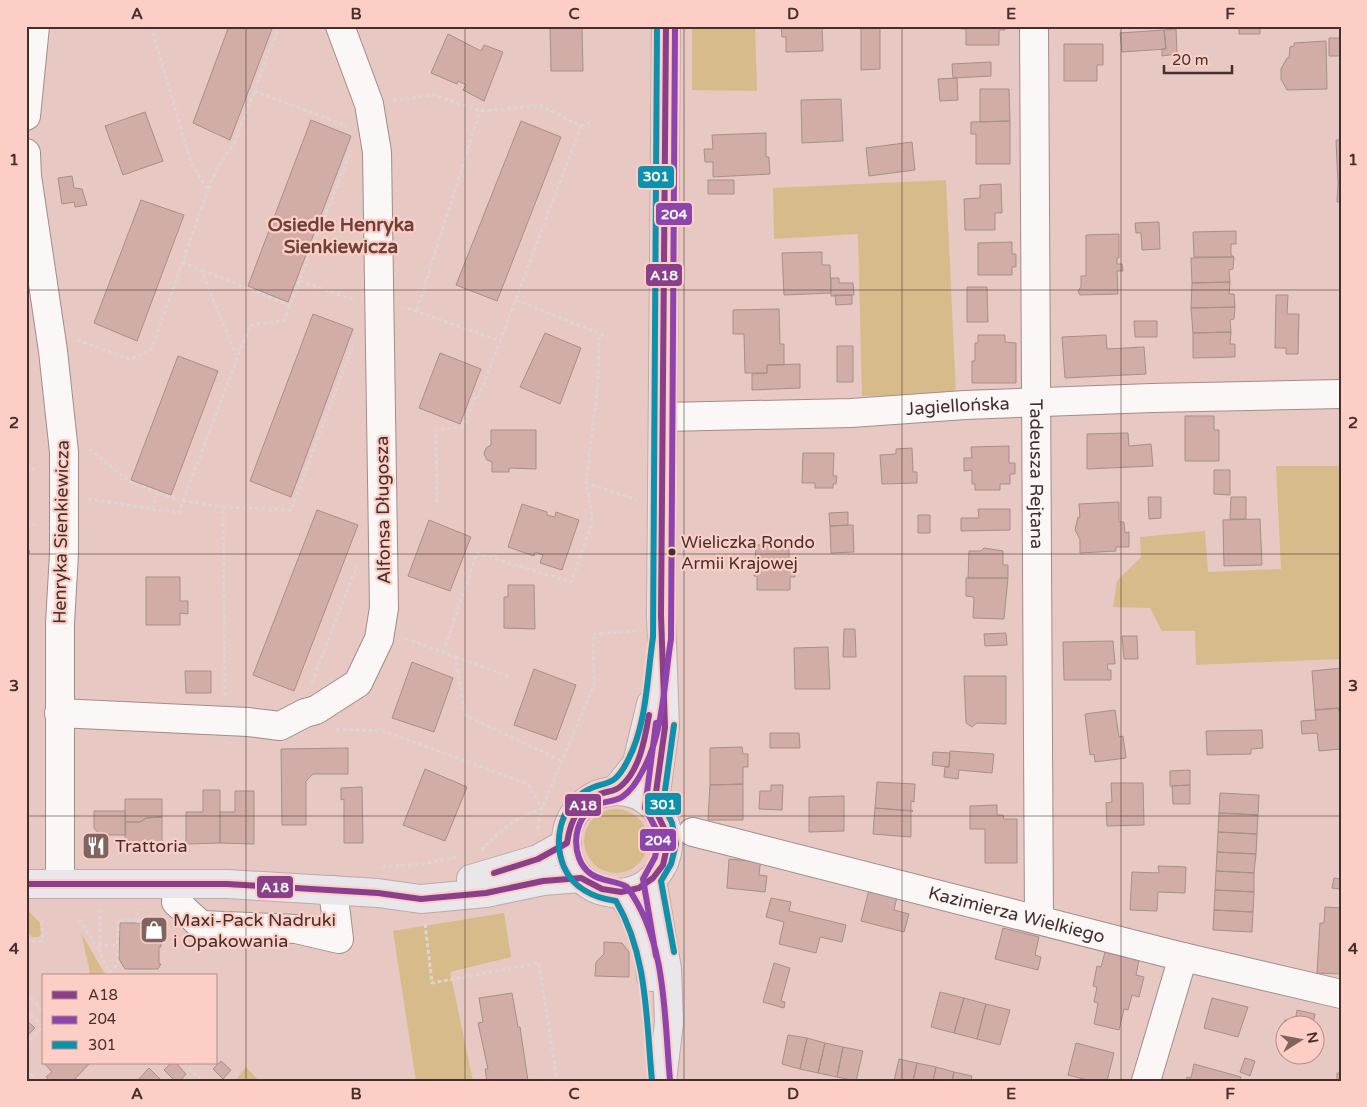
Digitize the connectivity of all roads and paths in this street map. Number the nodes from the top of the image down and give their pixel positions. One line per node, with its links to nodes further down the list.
1 (36, 26): 9 (street)
2 (151, 26): 14 (path)
3 (279, 26): 7 (path)
4 (340, 26): 10 (street, Alfonsa Długosza)
5 (666, 26): 30 (main road)
6 (1034, 26): 29 (street, Tadeusza Rejtana)
7 (254, 91): 10 (path); 14 (path)
8 (480, 111): 10 (path); 12 (path); 21 (path)
9 (26, 116)
10 (367, 117): 17 (path); 19 (street, Alfonsa Długosza)
11 (590, 123): 12 (path)
12 (580, 126): 18 (path)
13 (26, 153): 31 (street, Henryka Sienkiewicza)
14 (208, 190): 15 (path)
15 (182, 262): 16 (path); 23 (path)
16 (201, 270): 20 (path); 27 (path)
17 (300, 281): 19 (path); 20 (path)
18 (516, 300): 22 (path); 26 (path)
19 (369, 302): 21 (path); 46 (street, Alfonsa Długosza)
20 (291, 306): 27 (path)
21 (417, 310): 26 (path)
22 (599, 334): 25 (path); 34 (path)
23 (69, 337)
24 (357, 337): 41 (path)
25 (608, 337)
26 (500, 341): 40 (path)
27 (237, 356): 38 (path)
28 (1341, 394): 29 (street, Jagiellońska)
29 (1036, 404): 30 (street, Jagiellońska); 77 (street, Tadeusza Rejtana)
30 (664, 417): 47 (main road)
31 (63, 445): 35 (path); 52 (street, Henryka Sienkiewicza)
32 (26, 466): 33 (path)
33 (35, 470)
34 (586, 483): 39 (path); 48 (path)
35 (157, 494): 37 (path); 42 (path)
36 (83, 498): 42 (path)
37 (178, 500)
38 (183, 501): 41 (path); 42 (path)
39 (639, 501)
40 (437, 503)
41 (223, 507): 53 (path)
42 (152, 509)
43 (26, 522): 44 (path)
44 (35, 525)
45 (360, 557): 51 (path)
46 (381, 629): 48 (path); 51 (street, Alfonsa Długosza)
47 (653, 634): 55 (path); 56 (main road); 57 (main road)
48 (443, 652): 49 (path)
49 (455, 657): 50 (path); 55 (path)
50 (510, 677)
51 (305, 712): 53 (street, Alfonsa Długosza)
52 (59, 713): 53 (street, Alfonsa Długosza); 67 (street, Henryka Sienkiewicza)
53 (225, 721)
54 (384, 731): 58 (path)
55 (562, 761): 58 (path)
56 (615, 791): 57 (main road); 61 (main road)
57 (654, 807): 65 (main road)
58 (542, 808): 59 (path); 62 (path)
59 (540, 817)
60 (694, 832): 77 (street, Kazimierza Wielkiego)
61 (567, 843): 64 (main road); 66 (main road)
62 (478, 851)
63 (464, 856): 66 (path)
64 (582, 878): 66 (main road); 70 (main road)
65 (652, 879): 70 (main road); 98 (main road)
66 (380, 880): 69 (main road)
67 (60, 883): 68 (main road); 69 (main road)
68 (26, 884)
69 (333, 890): 72 (street)
70 (620, 892): 98 (main road)
71 (138, 902): 78 (path)
72 (168, 911): 78 (path)
73 (100, 912): 81 (path)
74 (41, 919): 79 (path)
75 (79, 919): 80 (path)
76 (433, 920): 97 (path)
77 (1039, 920): 84 (street, Kazimierza Wielkiego)
78 (138, 922): 82 (path)
79 (26, 939)
80 (95, 945): 81 (path); 83 (path)
81 (100, 945): 82 (path); 83 (path)
82 (118, 945): 85 (path)
83 (100, 953): 85 (path)
84 (1183, 957): 87 (street, Kazimierza Wielkiego); 99 (street)
85 (110, 974)
86 (26, 994): 88 (path)
87 (1341, 994)
88 (42, 1009)
89 (26, 1010): 90 (path)
90 (42, 1025)
91 (42, 1027): 92 (path)
92 (26, 1045)
93 (185, 1064): 96 (path)
94 (26, 1070): 95 (path)
95 (37, 1081)
96 (202, 1081)
97 (557, 1081)
98 (662, 1081)
99 (1146, 1081)

